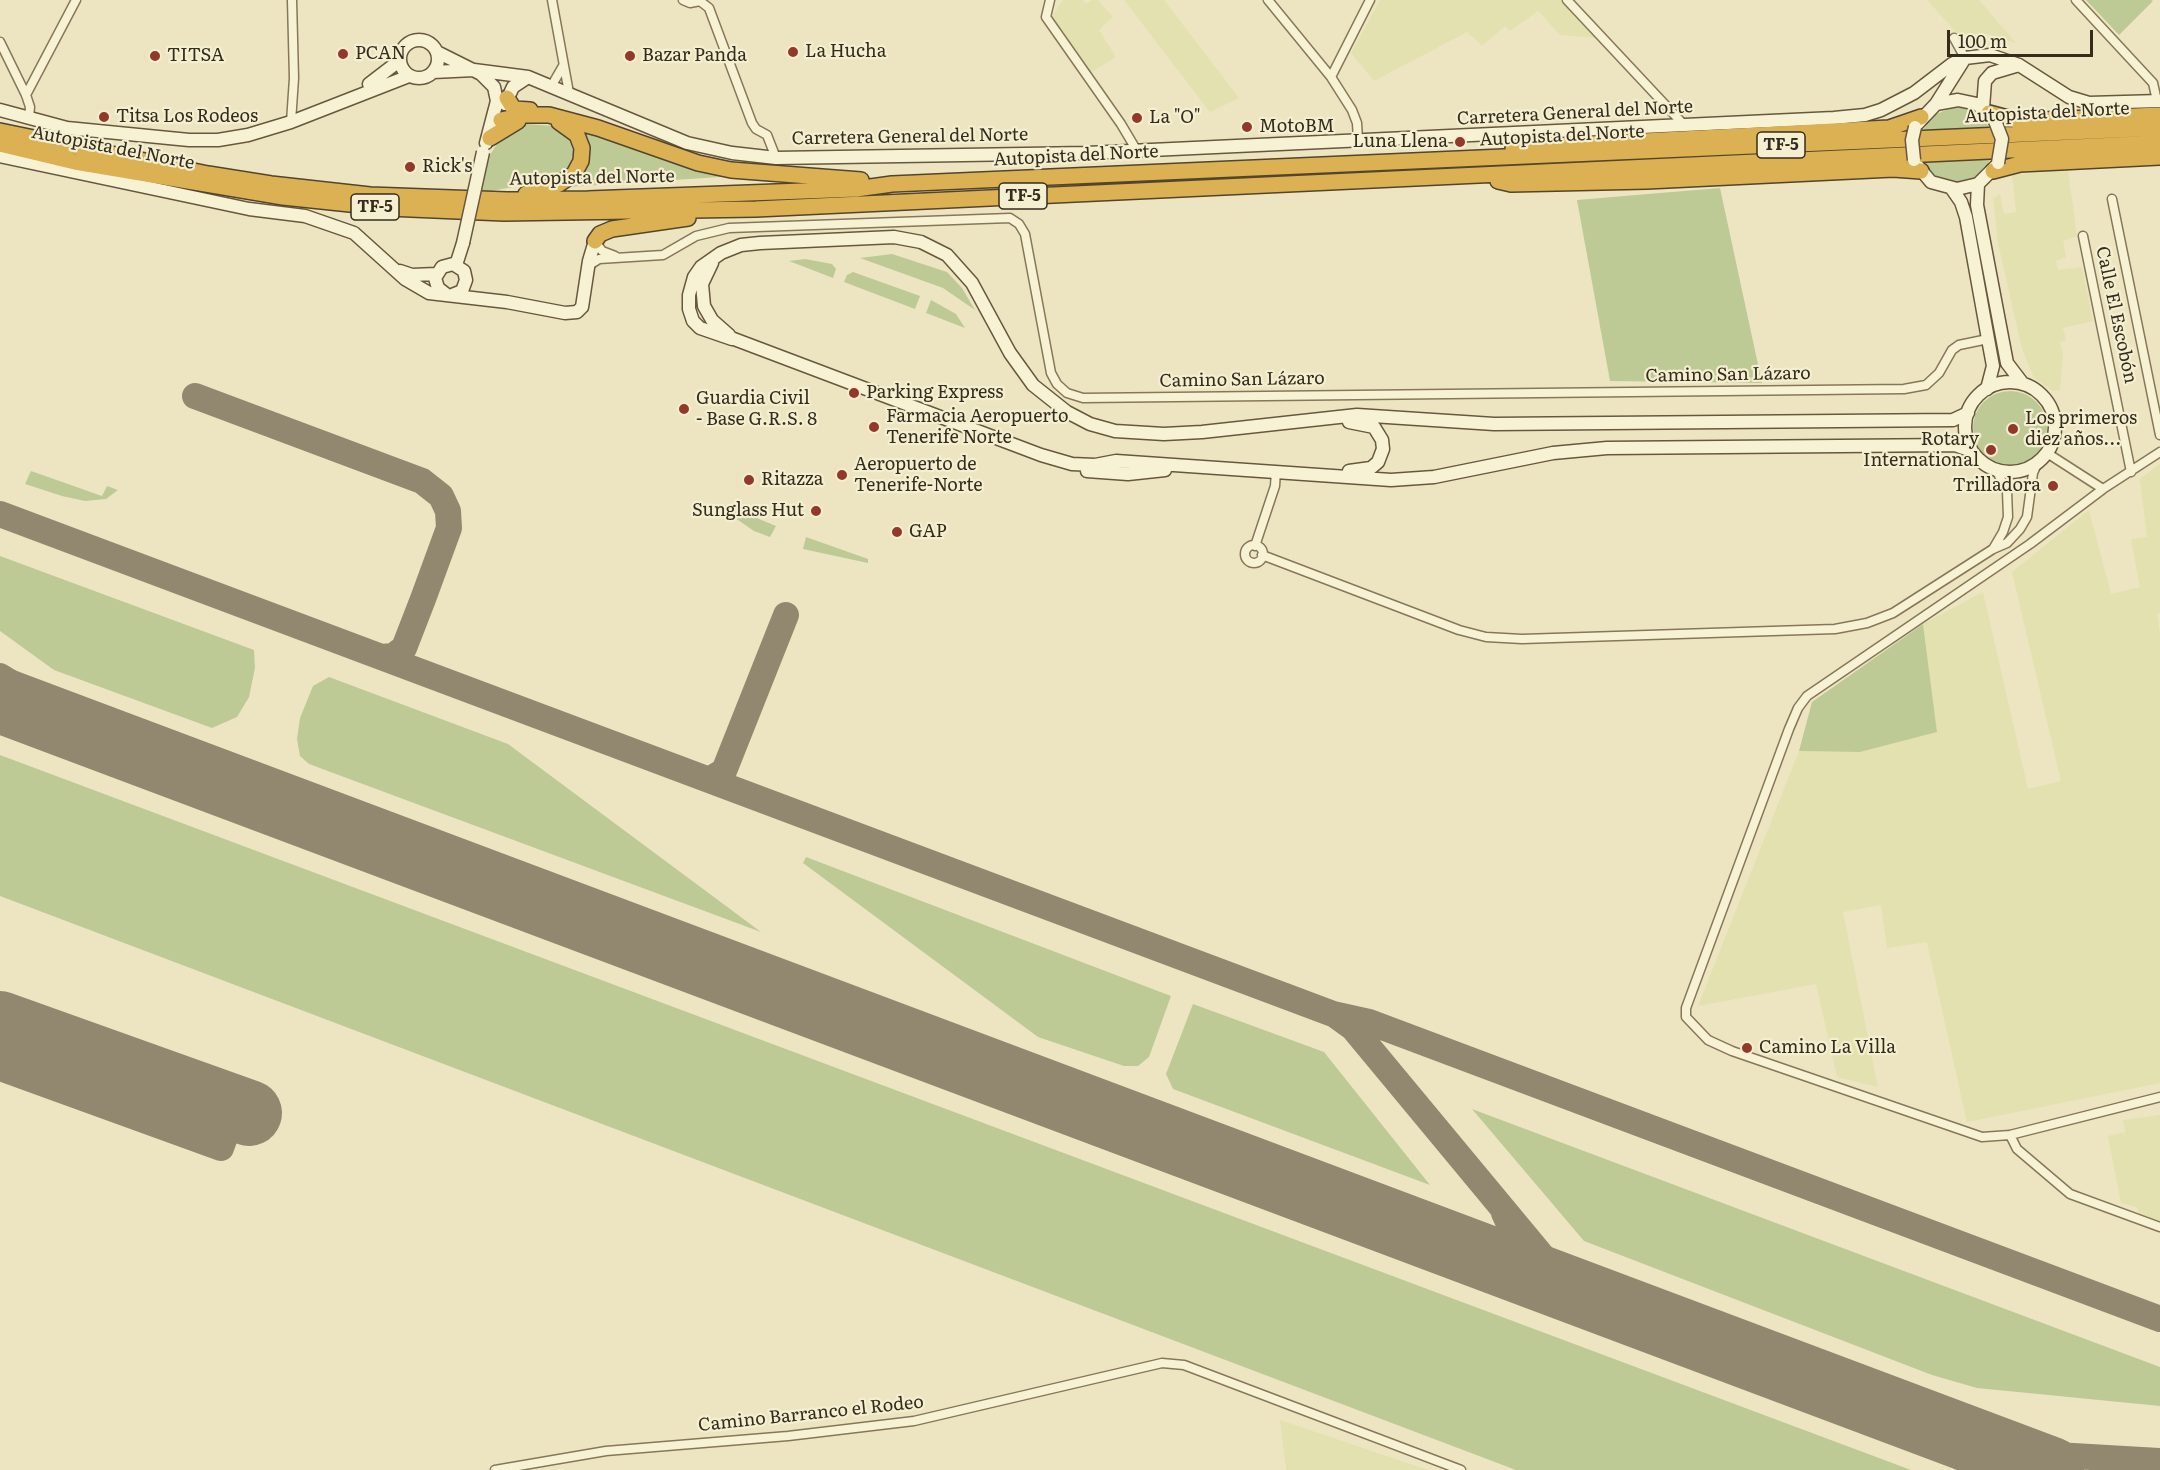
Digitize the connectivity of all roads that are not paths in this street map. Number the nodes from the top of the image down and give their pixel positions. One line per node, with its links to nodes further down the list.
1 (76, 0): 25 (street)
2 (291, 0): 33 (street)
3 (552, 0): 16 (street)
4 (683, 0): 46 (street)
5 (1050, 0): 43 (street)
6 (1268, 0): 22 (street)
7 (1370, 0): 22 (street)
8 (1567, 0): 35 (street)
9 (2076, 0): 29 (street)
10 (1954, 38): 13 (street)
11 (0, 42): 25 (street)
12 (437, 52): 14 (main road); 17 (main road, Carretera General del Norte); 18 (main road)
13 (1965, 58): 15 (main road, Carretera General del Norte); 28 (main road); 35 (main road, Carretera General del Norte)
14 (399, 61): 20 (main road); 26 (main road)
15 (2019, 65): 29 (main road, Carretera General del Norte); 31 (main road)
16 (564, 66): 23 (street); 24 (street)
17 (474, 70): 18 (main road, Carretera General del Norte); 19 (main road, Carretera General del Norte); 39 (main road)
18 (433, 72): 20 (main road)
19 (501, 72): 21 (main road, Carretera General del Norte); 27 (main road)
20 (409, 76): 26 (main road)
21 (528, 77): 23 (main road, Carretera General del Norte); 27 (main road)
22 (1331, 77): 40 (street)
23 (552, 86): 24 (main road, Carretera General del Norte)
24 (569, 93): 46 (main road, Carretera General del Norte)
25 (26, 95): 32 (street)
26 (350, 97): 33 (main road)
27 (507, 98): 36 (highway); 39 (main road)
28 (1936, 104): 31 (main road); 34 (main road)
29 (2159, 106): 31 (highway)
30 (0, 110): 32 (main road)
31 (1989, 114): 49 (main road, bridge)
32 (29, 118): 33 (main road)
33 (291, 122)
34 (1918, 122): 47 (highway); 48 (main road, bridge)
35 (1686, 126): 40 (main road, Carretera General del Norte)
36 (598, 128): 39 (highway); 51 (highway)
37 (2160, 128): 47 (highway, Autopista del Norte / TF-5)
38 (0, 131): 55 (highway, Autopista del Norte / TF-5)
39 (490, 137): 55 (highway); 61 (main road, bridge)
40 (1358, 140): 43 (main road, Carretera General del Norte)
41 (2160, 143): 50 (highway, Autopista del Norte / TF-5)
42 (0, 144): 56 (highway, Autopista del Norte / TF-5)
43 (1137, 151): 46 (main road, Carretera General del Norte)
44 (0, 156): 63 (main road)
45 (2160, 157): 49 (highway)
46 (776, 158)
47 (1402, 160): 51 (highway, Autopista del Norte / TF-5)
48 (1917, 166): 50 (highway); 53 (main road)
49 (1996, 167): 52 (main road)
50 (1477, 175): 56 (highway, Autopista del Norte / TF-5)
51 (891, 184): 55 (highway, Autopista del Norte / TF-5)
52 (1978, 184): 53 (main road); 68 (main road)
53 (1952, 189): 66 (main road)
54 (2112, 199): 72 (street)
55 (507, 200)
56 (756, 208): 58 (highway)
57 (2083, 236): 81 (street, Calle El Escobón)
58 (595, 241): 60 (street); 62 (main road)
59 (723, 252): 67 (main road); 67 (main road); 71 (main road)
60 (615, 256): 62 (street, Camino San Lázaro); 66 (street, Camino San Lázaro)
61 (456, 265): 64 (main road); 65 (main road)
62 (588, 266): 65 (main road)
63 (399, 271): 64 (main road); 65 (main road)
64 (436, 274): 65 (main road)
65 (449, 295)
66 (1989, 339): 69 (main road)
67 (734, 340): 75 (main road)
68 (2024, 384): 69 (main road); 76 (main road)
69 (1987, 389): 70 (main road)
70 (1968, 413): 71 (main road); 73 (main road)
71 (1333, 418): 82 (main road)
72 (2160, 435)
73 (1972, 451): 79 (main road); 82 (main road)
74 (2160, 452): 81 (street)
75 (1035, 453): 78 (main road); 78 (main road)
76 (2047, 453): 77 (main road); 83 (street)
77 (2037, 464): 79 (main road); 85 (street)
78 (1188, 468): 80 (main road)
79 (1996, 470): 85 (street)
80 (1276, 471): 82 (main road); 84 (street)
81 (2131, 472): 83 (street)
82 (1315, 473)
83 (2103, 489): 88 (street)
84 (1255, 546): 86 (street); 86 (street)
85 (1993, 549): 86 (street)
86 (1262, 555)
87 (2160, 1097): 88 (street)
88 (2010, 1135): 89 (street)
89 (2160, 1227)
90 (495, 1470): 91 (street, Camino Barranco el Rodeo)
91 (1461, 1470)

